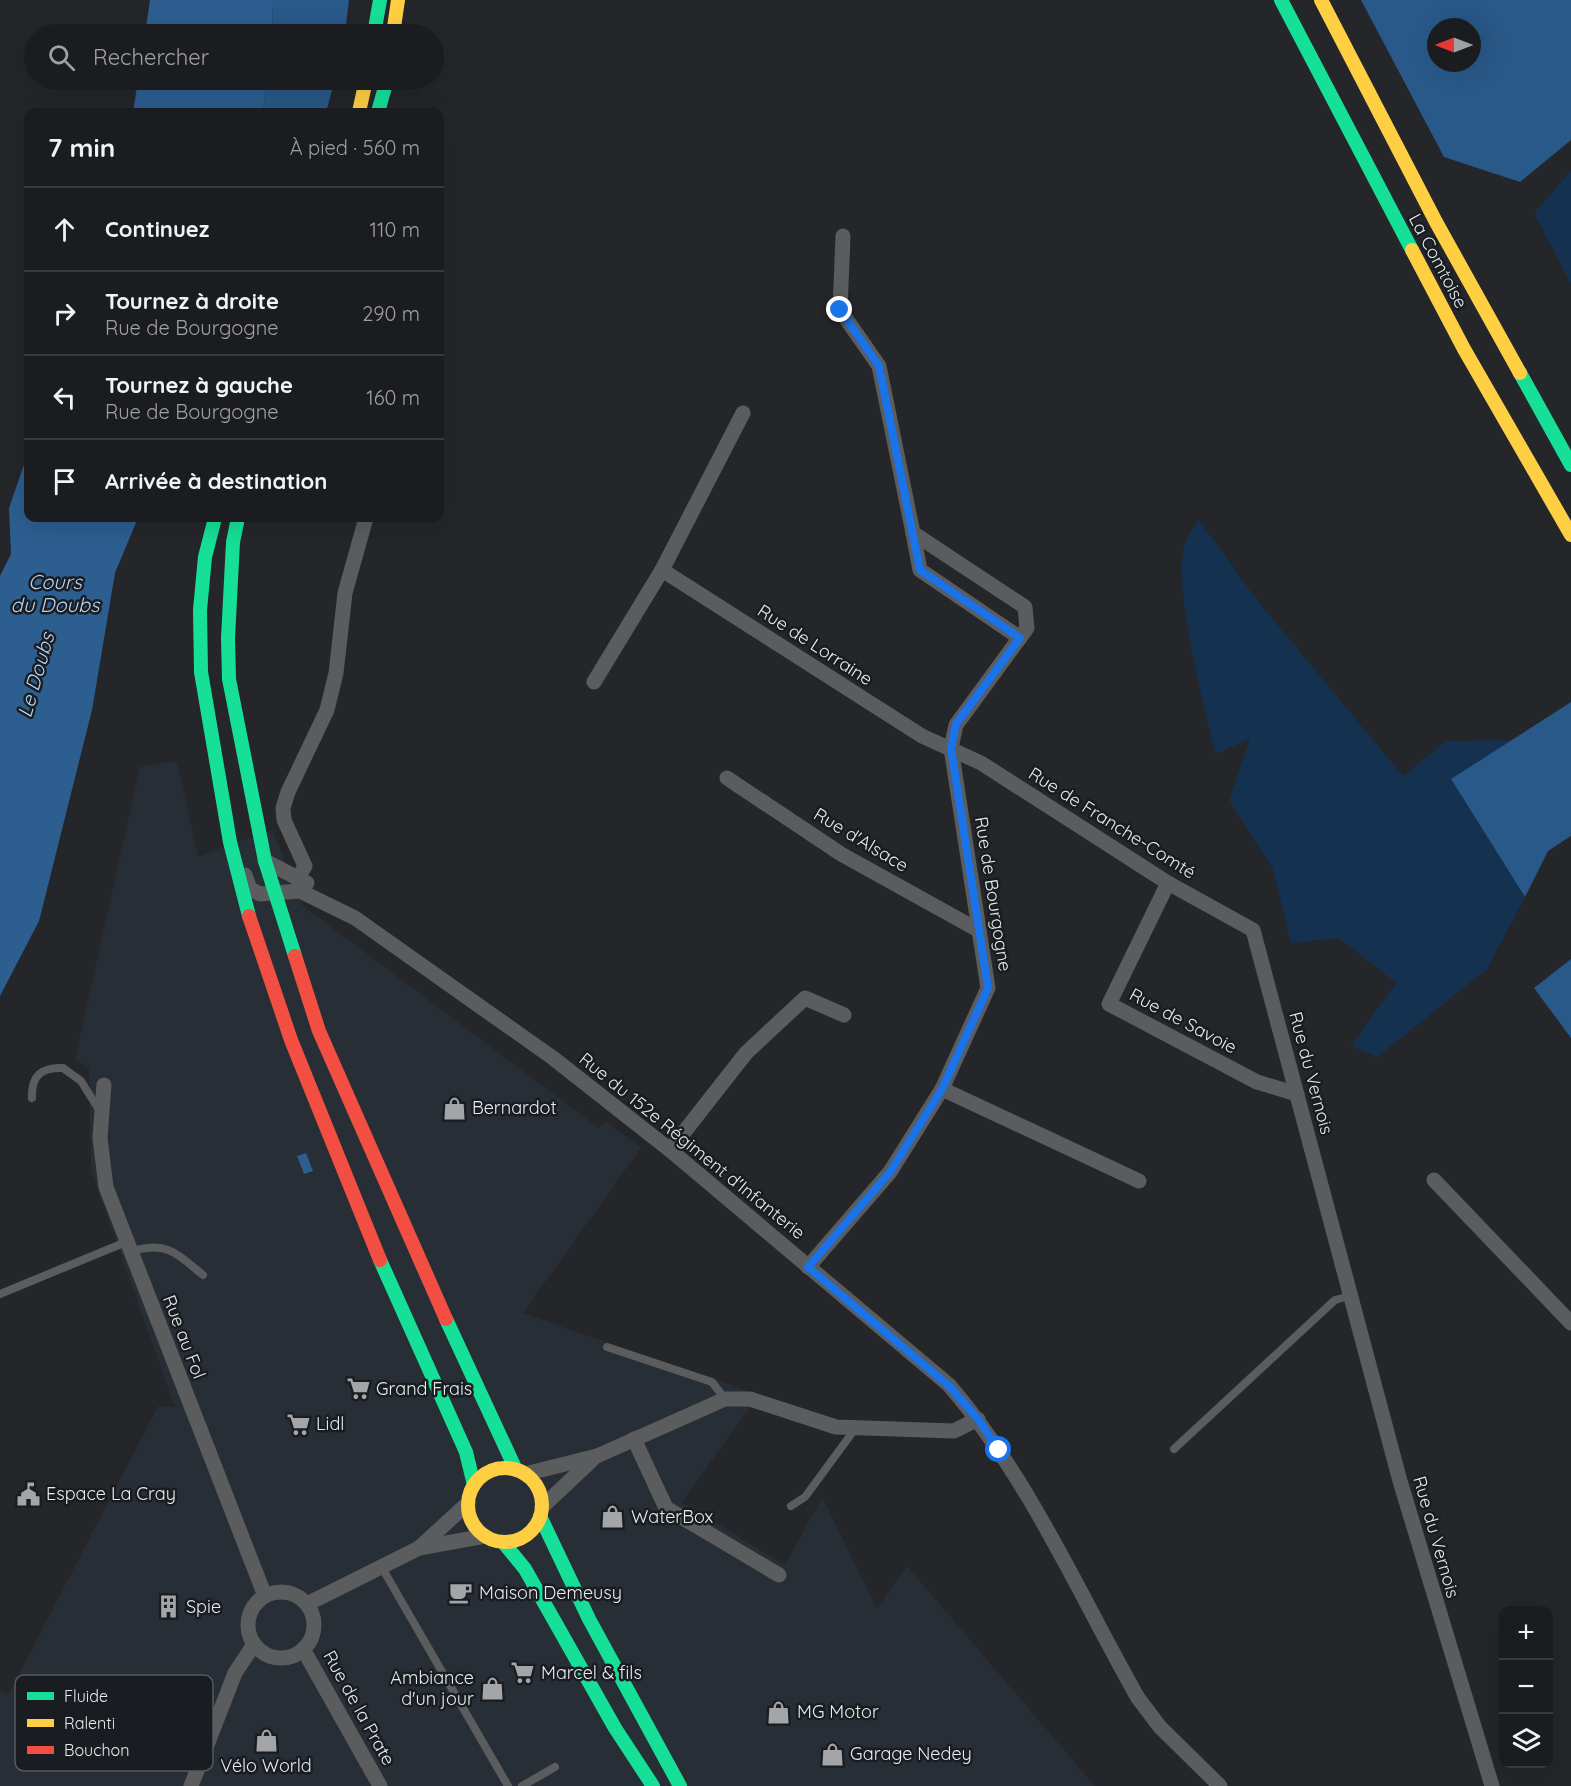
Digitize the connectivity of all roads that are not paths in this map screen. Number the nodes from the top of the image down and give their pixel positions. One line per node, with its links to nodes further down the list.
1 (380, 0): 5 (main road)
2 (398, 0): 6 (main road)
3 (1281, 0): 18 (main road, La Comtoise)
4 (1320, 0): 13 (main road, La Comtoise)
5 (376, 24)
6 (394, 24)
7 (364, 90): 9 (main road)
8 (384, 90): 10 (main road)
9 (360, 108)
10 (379, 108)
11 (843, 236): 17 (street)
12 (743, 413): 19 (street)
13 (1571, 465)
14 (213, 522): 23 (main road)
15 (237, 522): 25 (main road)
16 (365, 522): 26 (street)
17 (914, 533): 20 (street); 20 (street, Rue de Bourgogne)
18 (1571, 535)
19 (662, 570): 21 (street); 22 (street, Rue de Lorraine)
20 (1020, 638): 22 (street, Rue de Bourgogne)
21 (594, 682)
22 (951, 748): 27 (street, Rue de Franche-Comté); 30 (street, Rue de Bourgogne)
23 (219, 777): 28 (street); 55 (main road)
24 (727, 778): 30 (street, Rue d'Alsace)
25 (265, 861): 26 (street, Rue du 152e Régiment d'Infanterie); 28 (main road)
26 (298, 878): 29 (street, Rue du 152e Régiment d'Infanterie)
27 (1168, 883): 31 (street, Rue de Franche-Comté); 35 (street, Rue de Savoie)
28 (275, 894): 29 (street, Rue du 152e Régiment d'Infanterie); 54 (main road)
29 (355, 918): 38 (street, Rue du 152e Régiment d'Infanterie)
30 (978, 930): 34 (street, Rue de Bourgogne)
31 (1253, 930): 35 (street, Rue du Vernois)
32 (843, 1016): 38 (street)
33 (104, 1085): 37 (street, Rue au Fol)
34 (942, 1089): 40 (street); 42 (street, Rue de Bourgogne)
35 (1297, 1094): 45 (street, Rue du Vernois)
36 (32, 1098): 37 (lane)
37 (101, 1114): 41 (street, Rue au Fol)
38 (670, 1150): 42 (street, Rue du 152e Régiment d'Infanterie)
39 (1434, 1180): 46 (street)
40 (1139, 1181)
41 (128, 1247): 43 (lane); 44 (lane); 64 (street, Rue au Fol)
42 (808, 1267): 49 (street, Rue du 152e Régiment d'Infanterie)
43 (203, 1275)
44 (0, 1294)
45 (1350, 1296): 52 (lane); 78 (street, Rue du Vernois)
46 (1571, 1323)
47 (607, 1347): 48 (lane)
48 (725, 1399): 50 (street); 51 (street)
49 (978, 1419): 50 (street); 77 (street, Rue du 152e Régiment d'Infanterie)
50 (855, 1429): 57 (lane)
51 (634, 1439): 53 (street); 63 (street)
52 (1174, 1449)
53 (597, 1456): 54 (street); 58 (street)
54 (521, 1472): 55 (main road); 58 (main road)
55 (474, 1485): 56 (main road)
56 (468, 1503): 59 (main road); 61 (street)
57 (791, 1506)
58 (541, 1512): 60 (main road); 76 (main road)
59 (485, 1536): 60 (main road); 61 (street)
60 (503, 1542): 75 (main road)
61 (419, 1548): 62 (street)
62 (381, 1566): 65 (street); 73 (lane)
63 (779, 1575)
64 (265, 1596): 65 (street); 66 (street)
65 (307, 1604): 67 (street)
66 (254, 1644): 67 (street); 68 (street)
67 (303, 1649): 72 (street, Rue de la Prate)
68 (213, 1730)
69 (555, 1767): 74 (lane)
70 (197, 1771): 71 (street)
71 (191, 1786)
72 (380, 1786)
73 (508, 1786)
74 (522, 1786)
75 (653, 1786)
76 (680, 1786)
77 (1220, 1786)
78 (1492, 1786)

